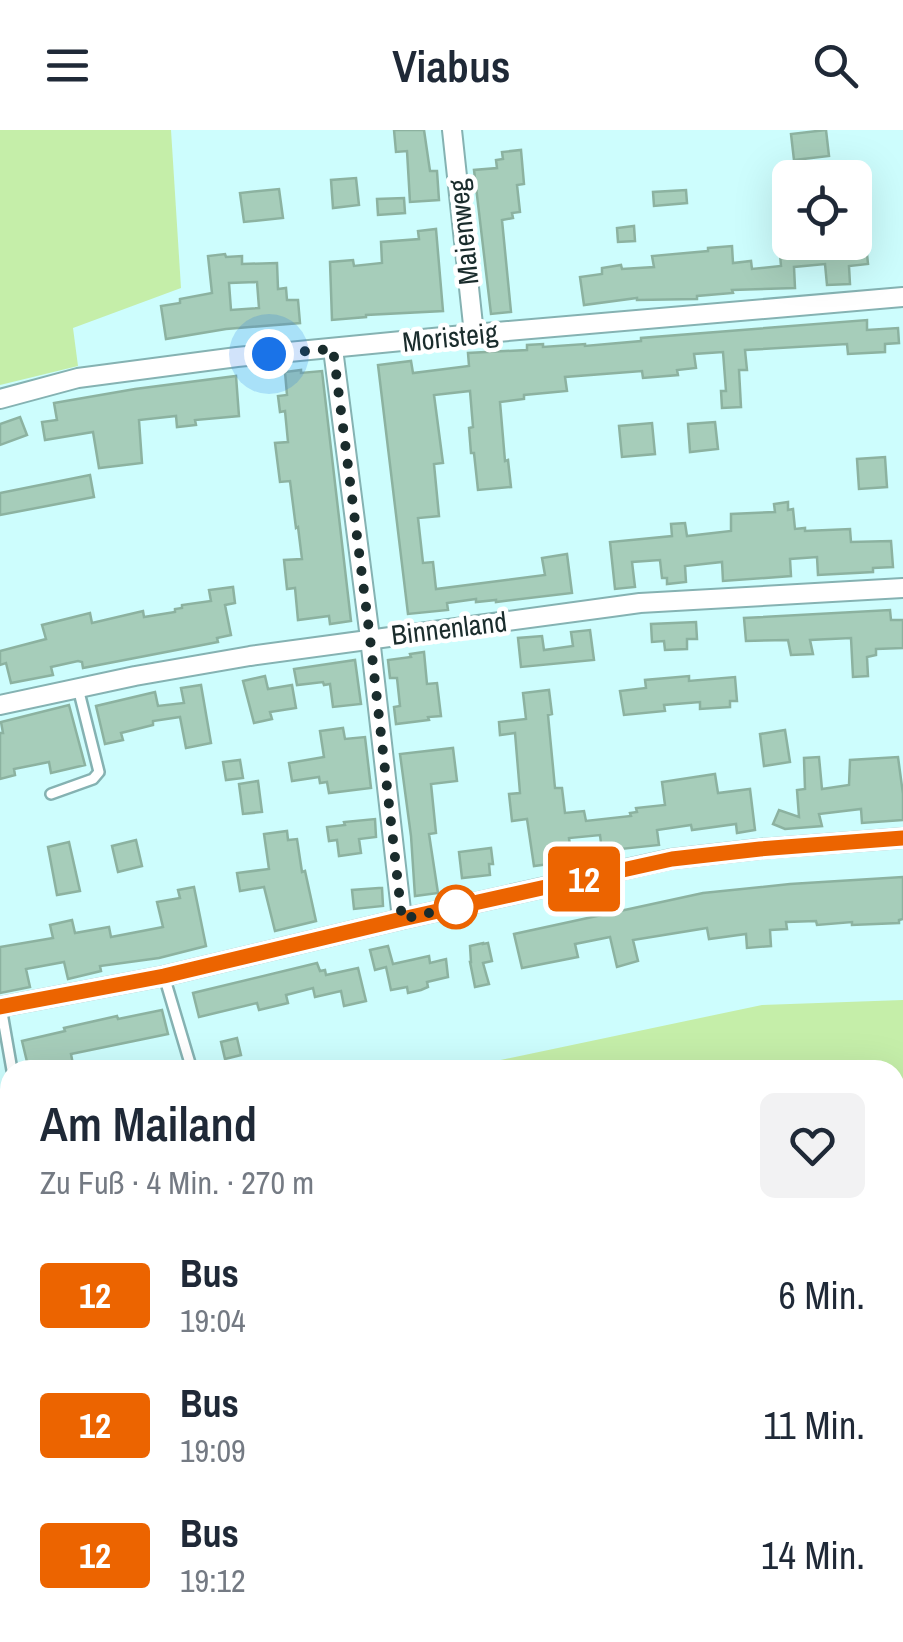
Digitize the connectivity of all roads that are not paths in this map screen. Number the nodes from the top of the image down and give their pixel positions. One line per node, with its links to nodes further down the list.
1 (452, 130): 3 (street, Maienweg)
2 (903, 297): 3 (street, Moristeig)
3 (474, 334): 4 (street, Moristeig)
4 (333, 349): 5 (street, Moristeig); 7 (street)
5 (0, 399)
6 (903, 588): 7 (street, Binnenland)
7 (370, 638): 8 (street, Binnenland); 12 (street)
8 (78, 688): 9 (street, Binnenland); 10 (lane)
9 (0, 704)
10 (51, 794)
11 (903, 838): 12 (street)
12 (402, 919): 13 (street)
13 (164, 976): 14 (street); 16 (lane)
14 (1, 1007): 15 (lane)
15 (10, 1060)
16 (189, 1060)

